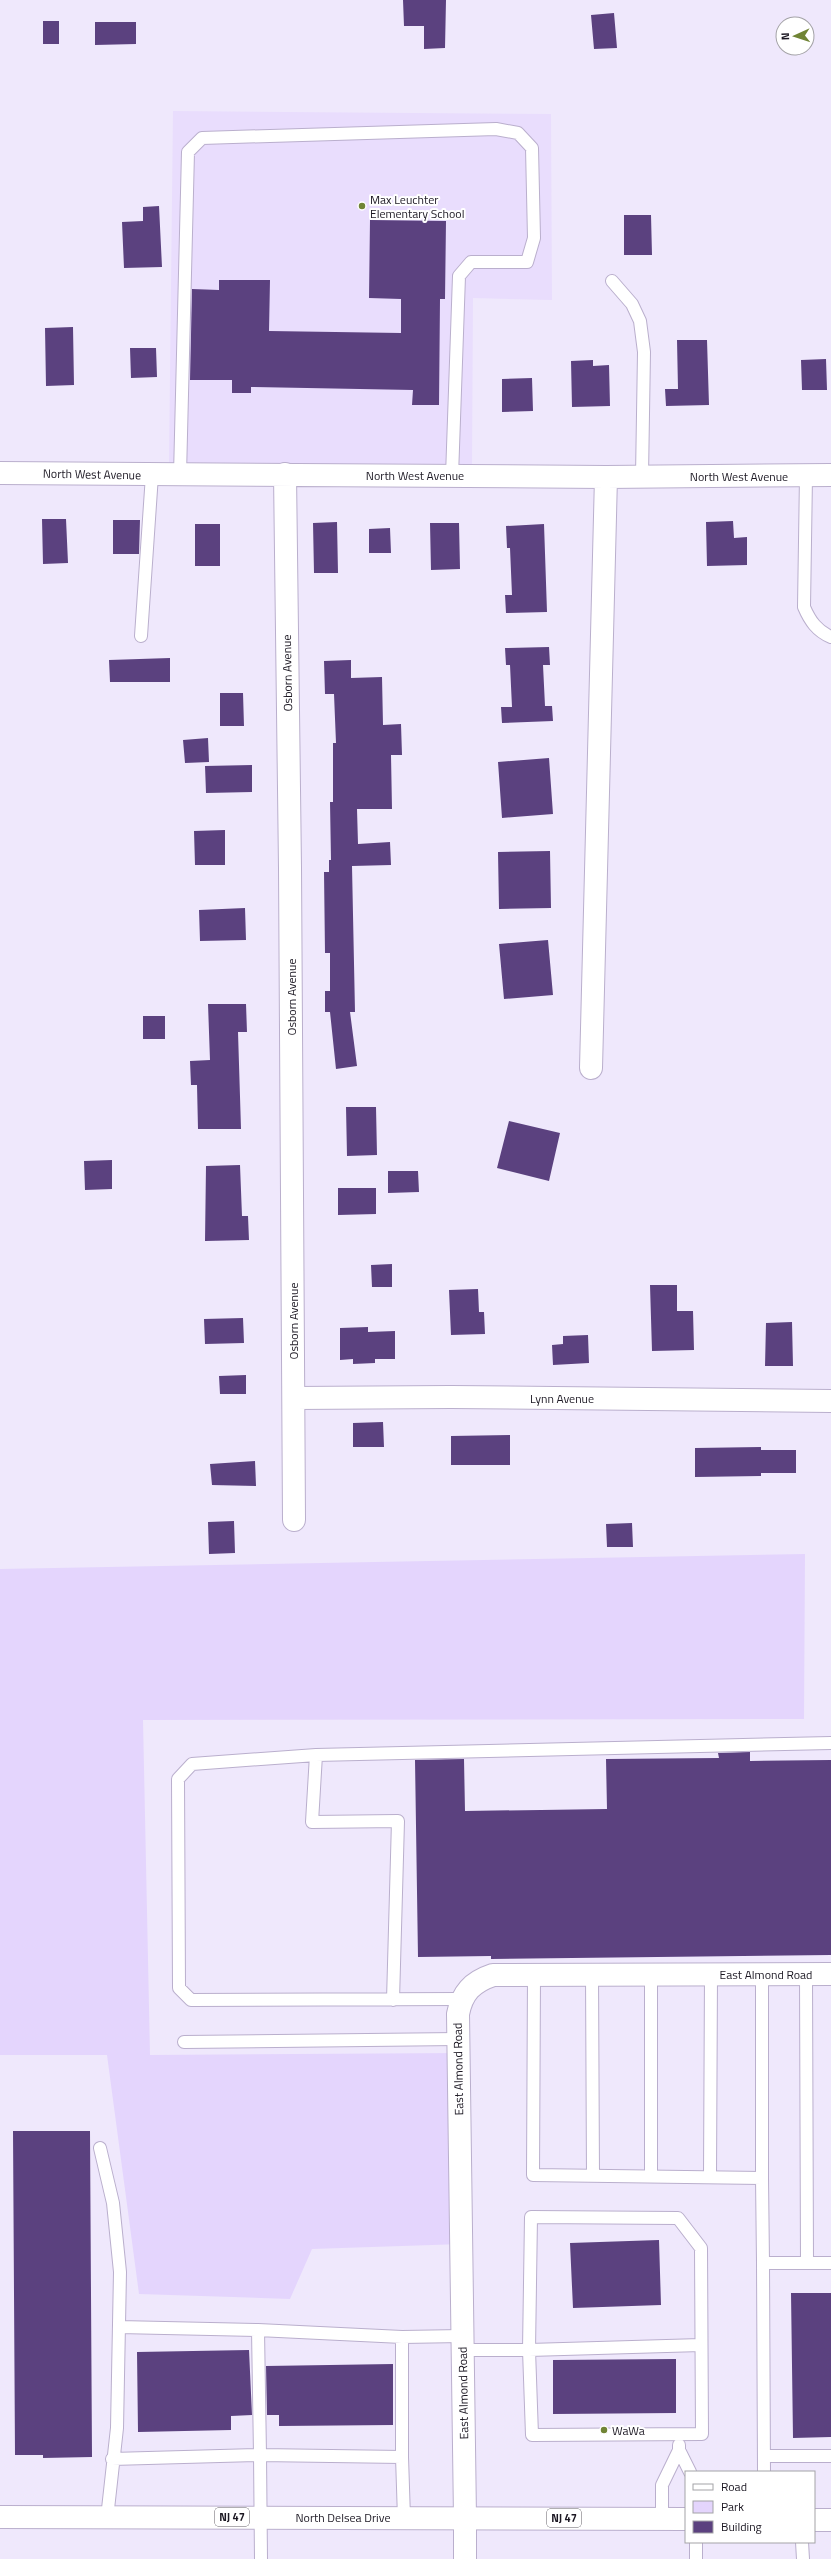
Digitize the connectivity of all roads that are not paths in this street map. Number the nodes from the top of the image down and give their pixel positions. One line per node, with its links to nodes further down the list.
1 (612, 281): 8 (lane)
2 (0, 473): 4 (street, North West Avenue)
3 (285, 474): 5 (street, North West Avenue); 7 (street, North West Avenue); 14 (street, Osborn Avenue)
4 (152, 475): 5 (street, North West Avenue); 11 (lane)
5 (180, 475): 7 (lane)
6 (831, 475): 9 (street, North West Avenue)
7 (452, 476): 10 (street, North West Avenue)
8 (642, 476): 9 (street, North West Avenue); 10 (street, North West Avenue)
9 (806, 476): 12 (lane)
10 (606, 477): 13 (street)
11 (141, 636)
12 (831, 637)
13 (591, 1068)
14 (294, 1398): 15 (street, Lynn Avenue); 16 (street, Osborn Avenue)
15 (831, 1400)
16 (294, 1520)
17 (831, 1743): 18 (lane)
18 (316, 1755): 27 (lane); 27 (lane)
19 (592, 1974): 20 (street, East Almond Road); 25 (street, East Almond Road); 31 (lane)
20 (651, 1974): 21 (street, East Almond Road); 32 (lane)
21 (711, 1974): 22 (street, East Almond Road); 33 (lane)
22 (762, 1974): 23 (street, East Almond Road); 34 (lane)
23 (806, 1974): 24 (street, East Almond Road); 36 (lane)
24 (831, 1974)
25 (534, 1975): 26 (street, East Almond Road); 31 (lane)
26 (461, 1999): 27 (lane); 28 (street, East Almond Road)
27 (393, 2000)
28 (458, 2039): 29 (lane); 41 (street, East Almond Road)
29 (184, 2042)
30 (100, 2148): 38 (lane)
31 (593, 2176): 32 (lane)
32 (651, 2177): 33 (lane)
33 (710, 2178): 34 (lane)
34 (762, 2178): 35 (lane)
35 (763, 2263): 36 (lane); 47 (lane)
36 (808, 2263): 37 (lane)
37 (831, 2263)
38 (119, 2327): 39 (lane); 50 (lane)
39 (258, 2330): 40 (lane); 46 (lane)
40 (402, 2337): 41 (lane); 49 (lane)
41 (462, 2343): 43 (lane); 57 (street, East Almond Road)
42 (701, 2345): 43 (lane); 43 (lane); 44 (lane)
43 (529, 2350): 44 (lane)
44 (679, 2434): 45 (lane)
45 (679, 2450): 51 (lane); 58 (lane)
46 (260, 2455): 49 (lane); 50 (lane); 54 (lane)
47 (764, 2456): 48 (lane); 52 (lane)
48 (831, 2456)
49 (402, 2457): 56 (lane)
50 (112, 2460): 55 (lane)
51 (690, 2471)
52 (764, 2471)
53 (0, 2517): 55 (street, North Delsea Drive / NJ 47)
54 (261, 2517): 55 (street, North Delsea Drive / NJ 47); 56 (street, North Delsea Drive / NJ 47); 64 (lane)
55 (107, 2518)
56 (404, 2518): 57 (street, North Delsea Drive / NJ 47)
57 (465, 2518): 58 (street, North Delsea Drive / NJ 47); 65 (street, East Almond Road)
58 (662, 2519): 59 (street, North Delsea Drive / NJ 47)
59 (685, 2519)
60 (815, 2520): 61 (street)
61 (831, 2520)
62 (696, 2543): 66 (lane)
63 (802, 2543): 67 (lane)
64 (261, 2559)
65 (465, 2559)
66 (696, 2559)
67 (803, 2559)

